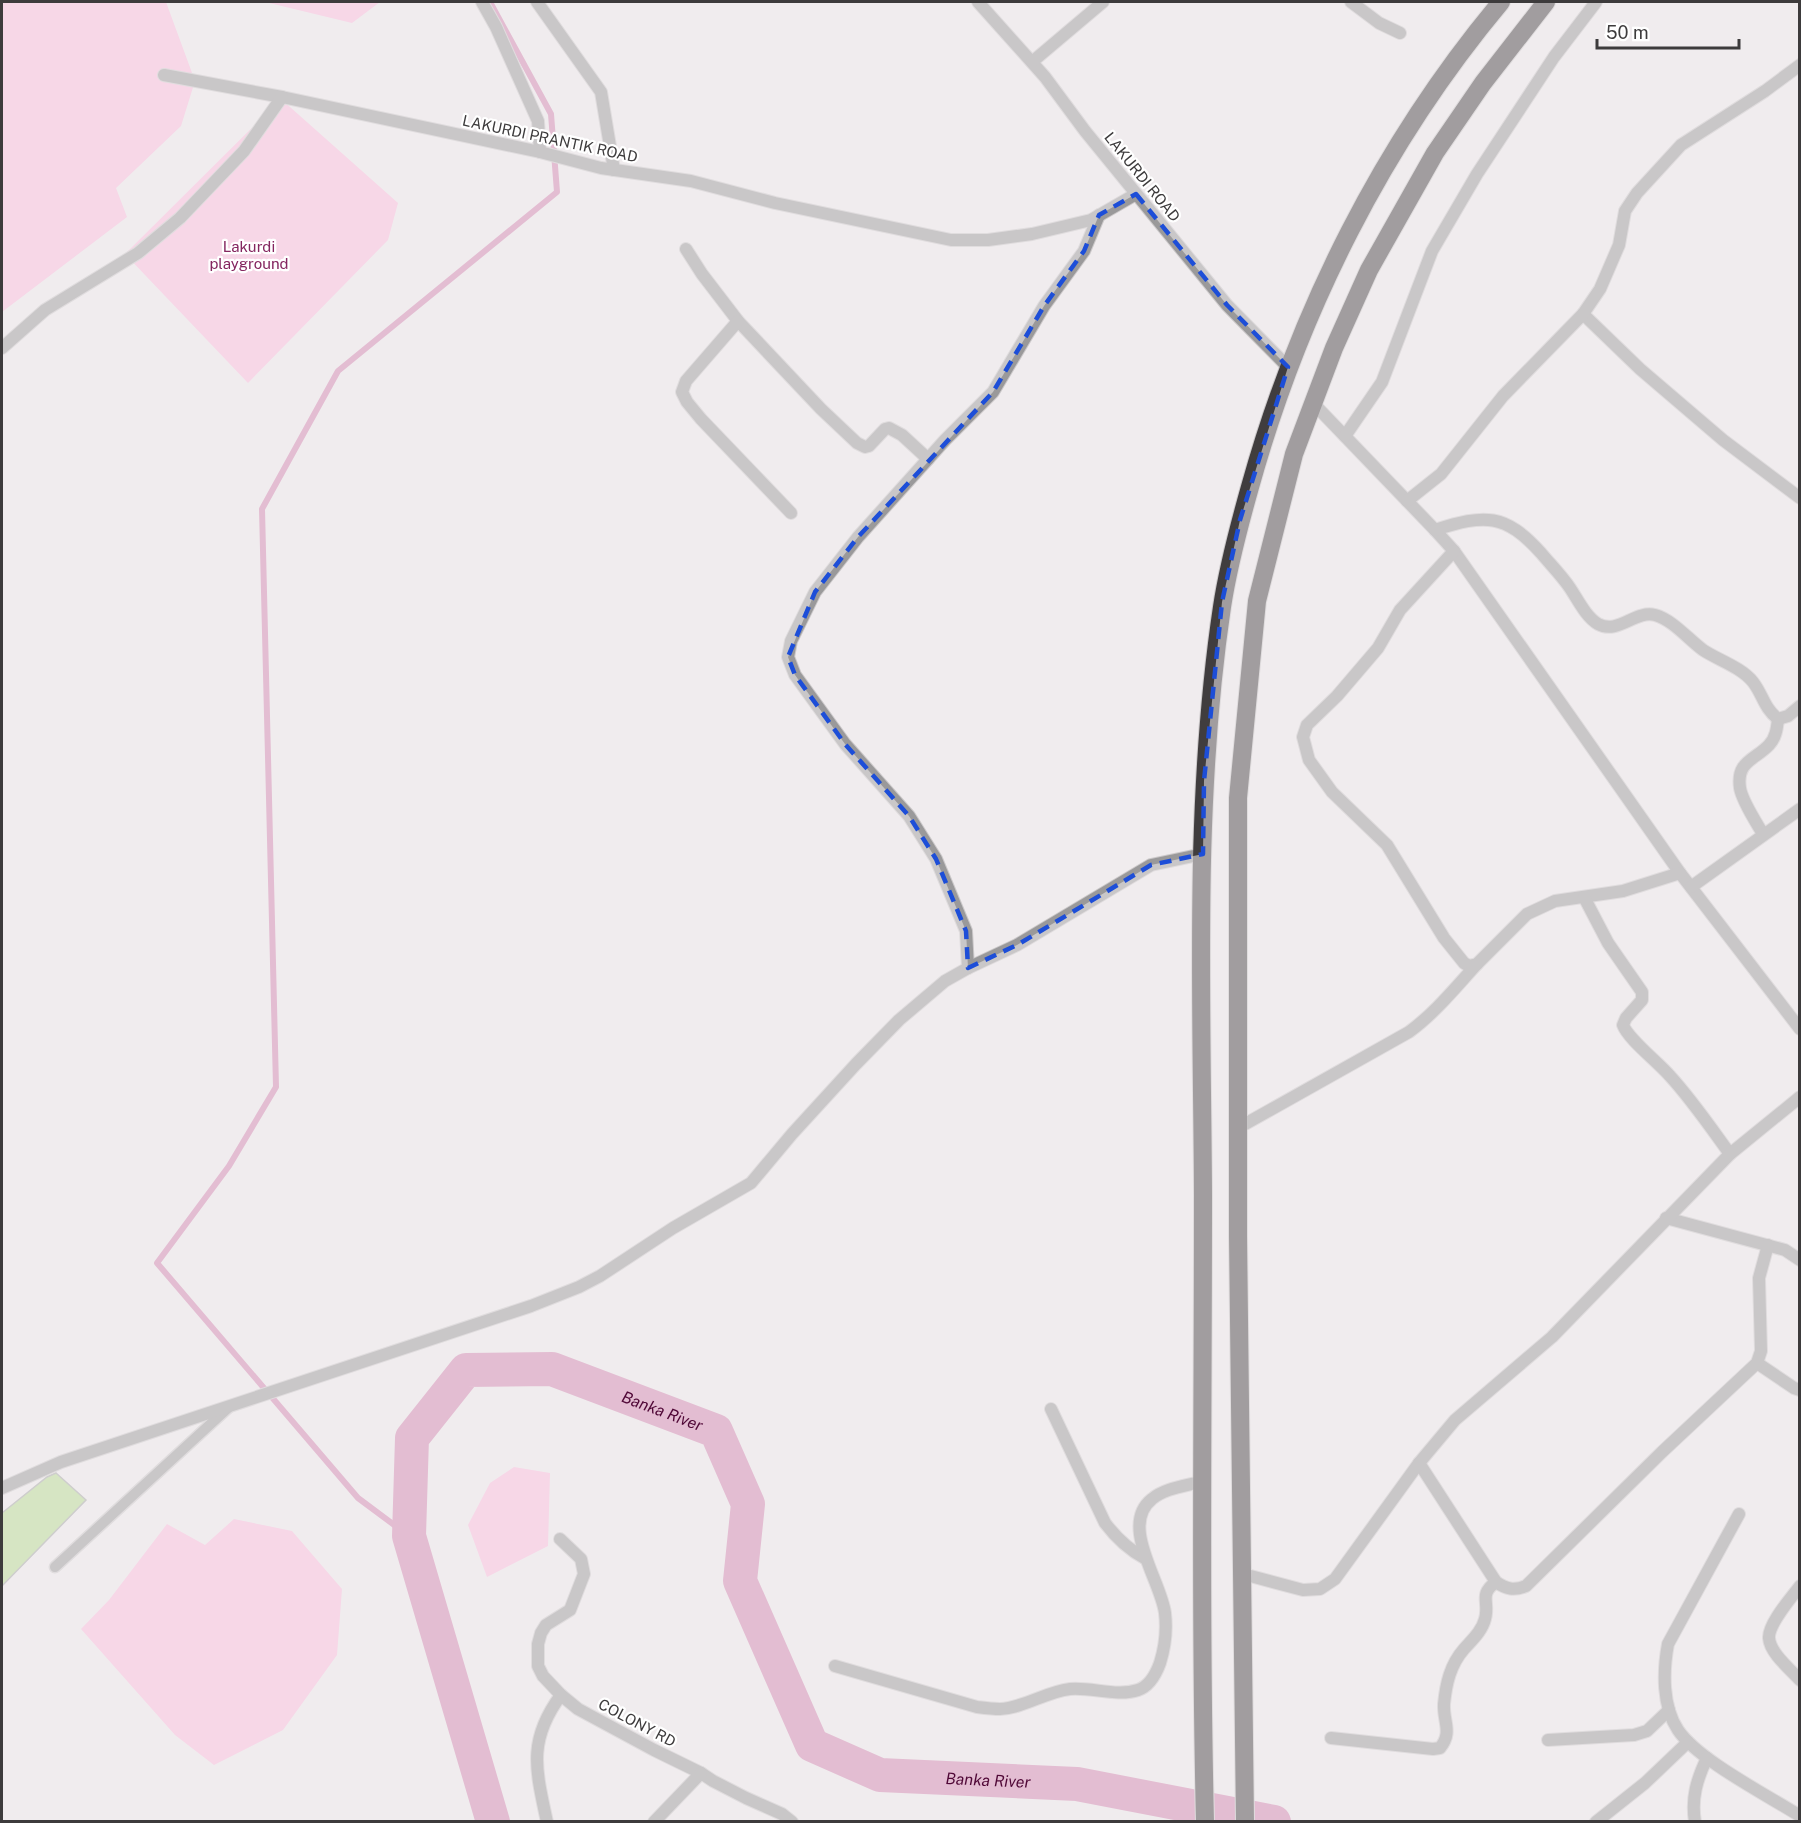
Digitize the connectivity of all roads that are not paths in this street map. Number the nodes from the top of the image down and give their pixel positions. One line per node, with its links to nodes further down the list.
1 (482, 2): 14 (street)
2 (537, 2): 15 (street)
3 (978, 2): 10 (street, LAKURDI ROAD)
4 (1103, 2): 10 (street)
5 (1351, 2): 9 (street)
6 (1501, 2): 22 (highway)
7 (1546, 2): 23 (highway)
8 (1596, 2): 24 (street)
9 (1400, 33)
10 (1032, 62): 16 (street, LAKURDI ROAD)
11 (1800, 65): 19 (street)
12 (164, 75): 13 (street, LAKURDI PRANTIK ROAD)
13 (282, 97): 14 (street, LAKURDI PRANTIK ROAD); 21 (street)
14 (544, 153): 15 (street, LAKURDI PRANTIK ROAD)
15 (614, 170): 17 (street, LAKURDI PRANTIK ROAD)
16 (1136, 194): 17 (street, LAKURDI PRANTIK ROAD); 22 (street, LAKURDI ROAD)
17 (1099, 215): 25 (street)
18 (686, 249): 20 (street)
19 (1583, 314): 26 (street); 27 (street)
20 (738, 321): 25 (street); 28 (street)
21 (2, 348)
22 (1288, 367): 35 (highway)
23 (1313, 403): 24 (street); 43 (highway)
24 (1345, 436): 27 (street)
25 (928, 459): 40 (street)
26 (1800, 498)
27 (1407, 501): 29 (street)
28 (791, 513)
29 (1435, 530): 30 (street); 32 (street)
30 (1454, 551): 36 (street); 39 (street)
31 (1800, 706): 32 (street)
32 (1778, 719): 34 (street)
33 (1800, 809): 34 (street)
34 (1763, 834): 37 (street)
35 (1203, 854): 40 (street); 53 (highway)
36 (1680, 873): 37 (street); 38 (street)
37 (1691, 887): 41 (street)
38 (1584, 897): 39 (street); 44 (street)
39 (1477, 964): 43 (street)
40 (968, 968): 50 (street)
41 (1800, 1029)
42 (1800, 1097): 44 (street)
43 (1238, 1128): 59 (highway)
44 (1730, 1154): 45 (street)
45 (1666, 1218): 46 (street); 52 (street)
46 (1768, 1245): 47 (street); 48 (street)
47 (1800, 1260)
48 (1757, 1363): 49 (street); 60 (street)
49 (1800, 1390)
50 (228, 1408): 54 (street); 58 (lane)
51 (1051, 1408): 57 (street)
52 (1419, 1463): 59 (street); 60 (street)
53 (1203, 1481): 57 (street); 75 (highway)
54 (2, 1488)
55 (1739, 1514): 65 (street)
56 (560, 1539): 64 (street, COLONY RD)
57 (1146, 1559): 62 (street)
58 (55, 1567)
59 (1243, 1574): 76 (highway)
60 (1496, 1582): 66 (street)
61 (1800, 1586): 63 (street)
62 (835, 1666)
63 (1800, 1680)
64 (561, 1695): 70 (street, COLONY RD); 72 (street)
65 (1669, 1710): 67 (street); 68 (street)
66 (1331, 1738)
67 (1548, 1740)
68 (1688, 1742): 69 (street); 77 (street)
69 (1707, 1758): 71 (street); 78 (street)
70 (701, 1773): 73 (street); 74 (street, COLONY RD)
71 (1800, 1816)
72 (547, 1821)
73 (654, 1821)
74 (792, 1821)
75 (1205, 1821)
76 (1245, 1821)
77 (1596, 1821)
78 (1695, 1821)

